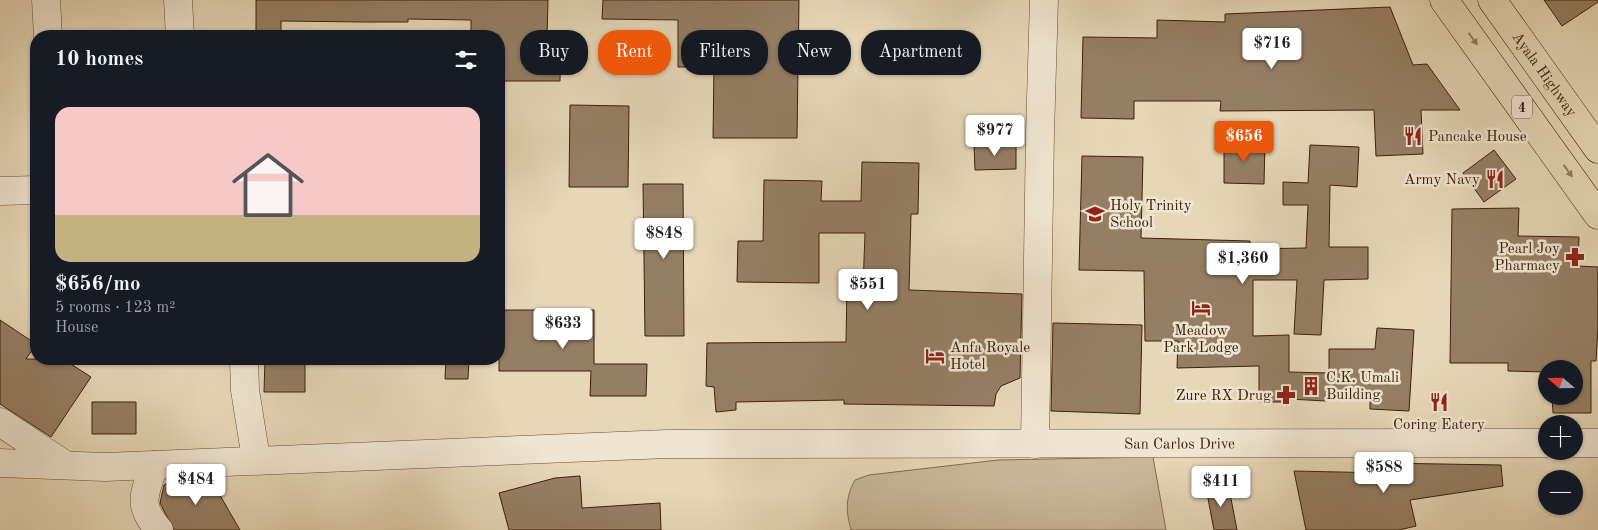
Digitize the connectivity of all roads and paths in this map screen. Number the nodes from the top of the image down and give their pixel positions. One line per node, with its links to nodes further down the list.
1 (46, 0): 6 (street)
2 (178, 0): 7 (street)
3 (1044, 0): 19 (street)
4 (1444, 0): 11 (highway, 4, one-way to 11)
5 (1492, 0): 8 (highway, Ayala Highway)
6 (48, 30)
7 (180, 30)
8 (1598, 149)
9 (30, 190): 10 (street)
10 (0, 191)
11 (1598, 214)
12 (229, 365): 14 (street)
13 (244, 365): 14 (street)
14 (245, 390): 20 (street)
15 (0, 422): 22 (street)
16 (1538, 443): 19 (street, San Carlos Drive)
17 (1583, 443): 18 (street)
18 (1598, 443)
19 (1035, 444): 20 (street, San Carlos Drive)
20 (256, 459): 23 (street, San Carlos Drive)
21 (0, 463): 22 (street, San Carlos Drive)
22 (66, 465): 23 (street, San Carlos Drive)
23 (154, 465): 24 (street)
24 (159, 530)

